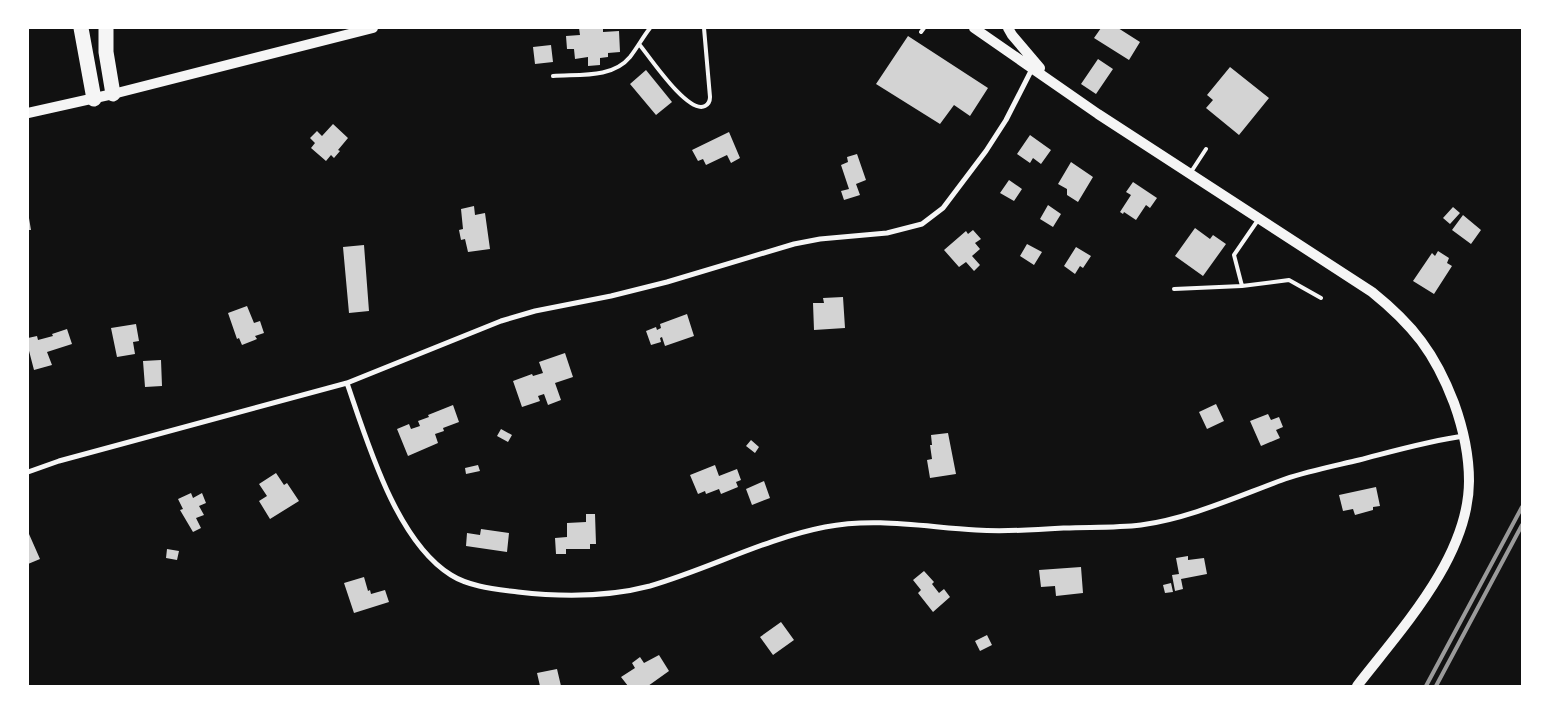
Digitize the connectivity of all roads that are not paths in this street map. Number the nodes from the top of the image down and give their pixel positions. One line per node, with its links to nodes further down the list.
1 (81, 28): 13 (highway)
2 (106, 28): 12 (highway)
3 (373, 28): 12 (main road)
4 (650, 28): 8 (lane)
5 (704, 28): 8 (lane)
6 (974, 28): 9 (main road)
7 (1008, 28): 11 (main road)
8 (639, 44): 10 (lane)
9 (1032, 68): 11 (main road); 21 (street)
10 (553, 76)
11 (1058, 87): 16 (main road)
12 (113, 94): 13 (main road)
13 (94, 99): 14 (main road)
14 (28, 113)
15 (1206, 149): 16 (lane)
16 (1190, 174): 17 (main road)
17 (1259, 218): 18 (lane); 22 (main road)
18 (1242, 286): 19 (lane); 20 (lane)
19 (1174, 289)
20 (1321, 298)
21 (347, 383): 22 (street); 23 (street)
22 (1464, 436): 24 (main road)
23 (28, 472)
24 (1357, 686)

